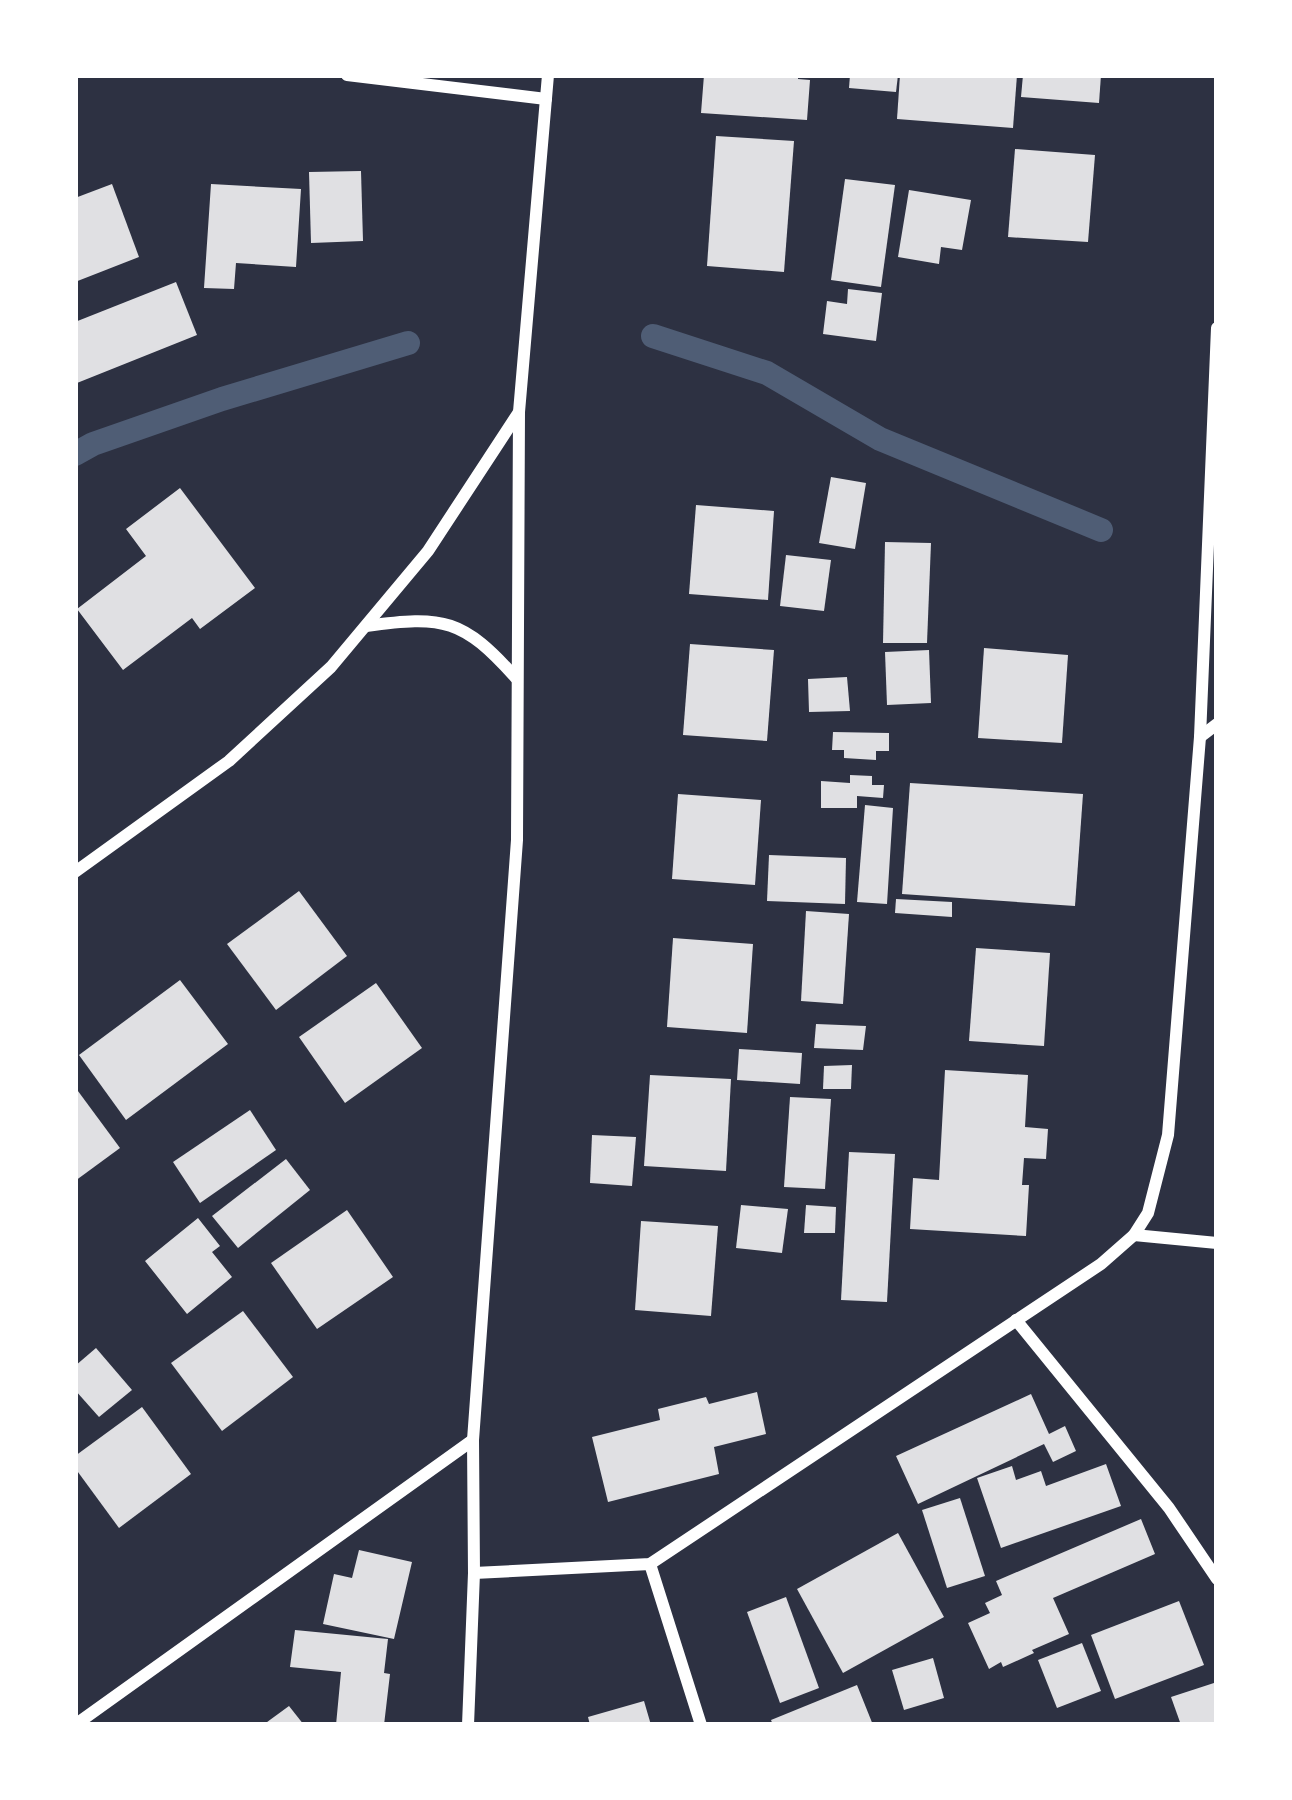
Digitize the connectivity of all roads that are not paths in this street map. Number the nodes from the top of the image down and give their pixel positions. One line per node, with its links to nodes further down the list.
1 (347, 75): 3 (street)
2 (548, 75): 3 (street)
3 (546, 99): 5 (street)
4 (1217, 328): 9 (street)
5 (519, 412): 6 (street); 7 (street)
6 (364, 627): 7 (street); 10 (street)
7 (517, 679): 14 (street)
8 (1217, 724): 9 (street)
9 (1200, 737): 11 (street)
10 (75, 872)
11 (1134, 1235): 12 (street); 13 (street)
12 (1217, 1243)
13 (1016, 1320): 15 (street); 17 (street)
14 (473, 1440): 16 (street); 18 (street)
15 (650, 1564): 16 (street); 20 (street)
16 (474, 1573): 19 (street)
17 (1217, 1579)
18 (75, 1724)
19 (468, 1725)
20 (701, 1725)

